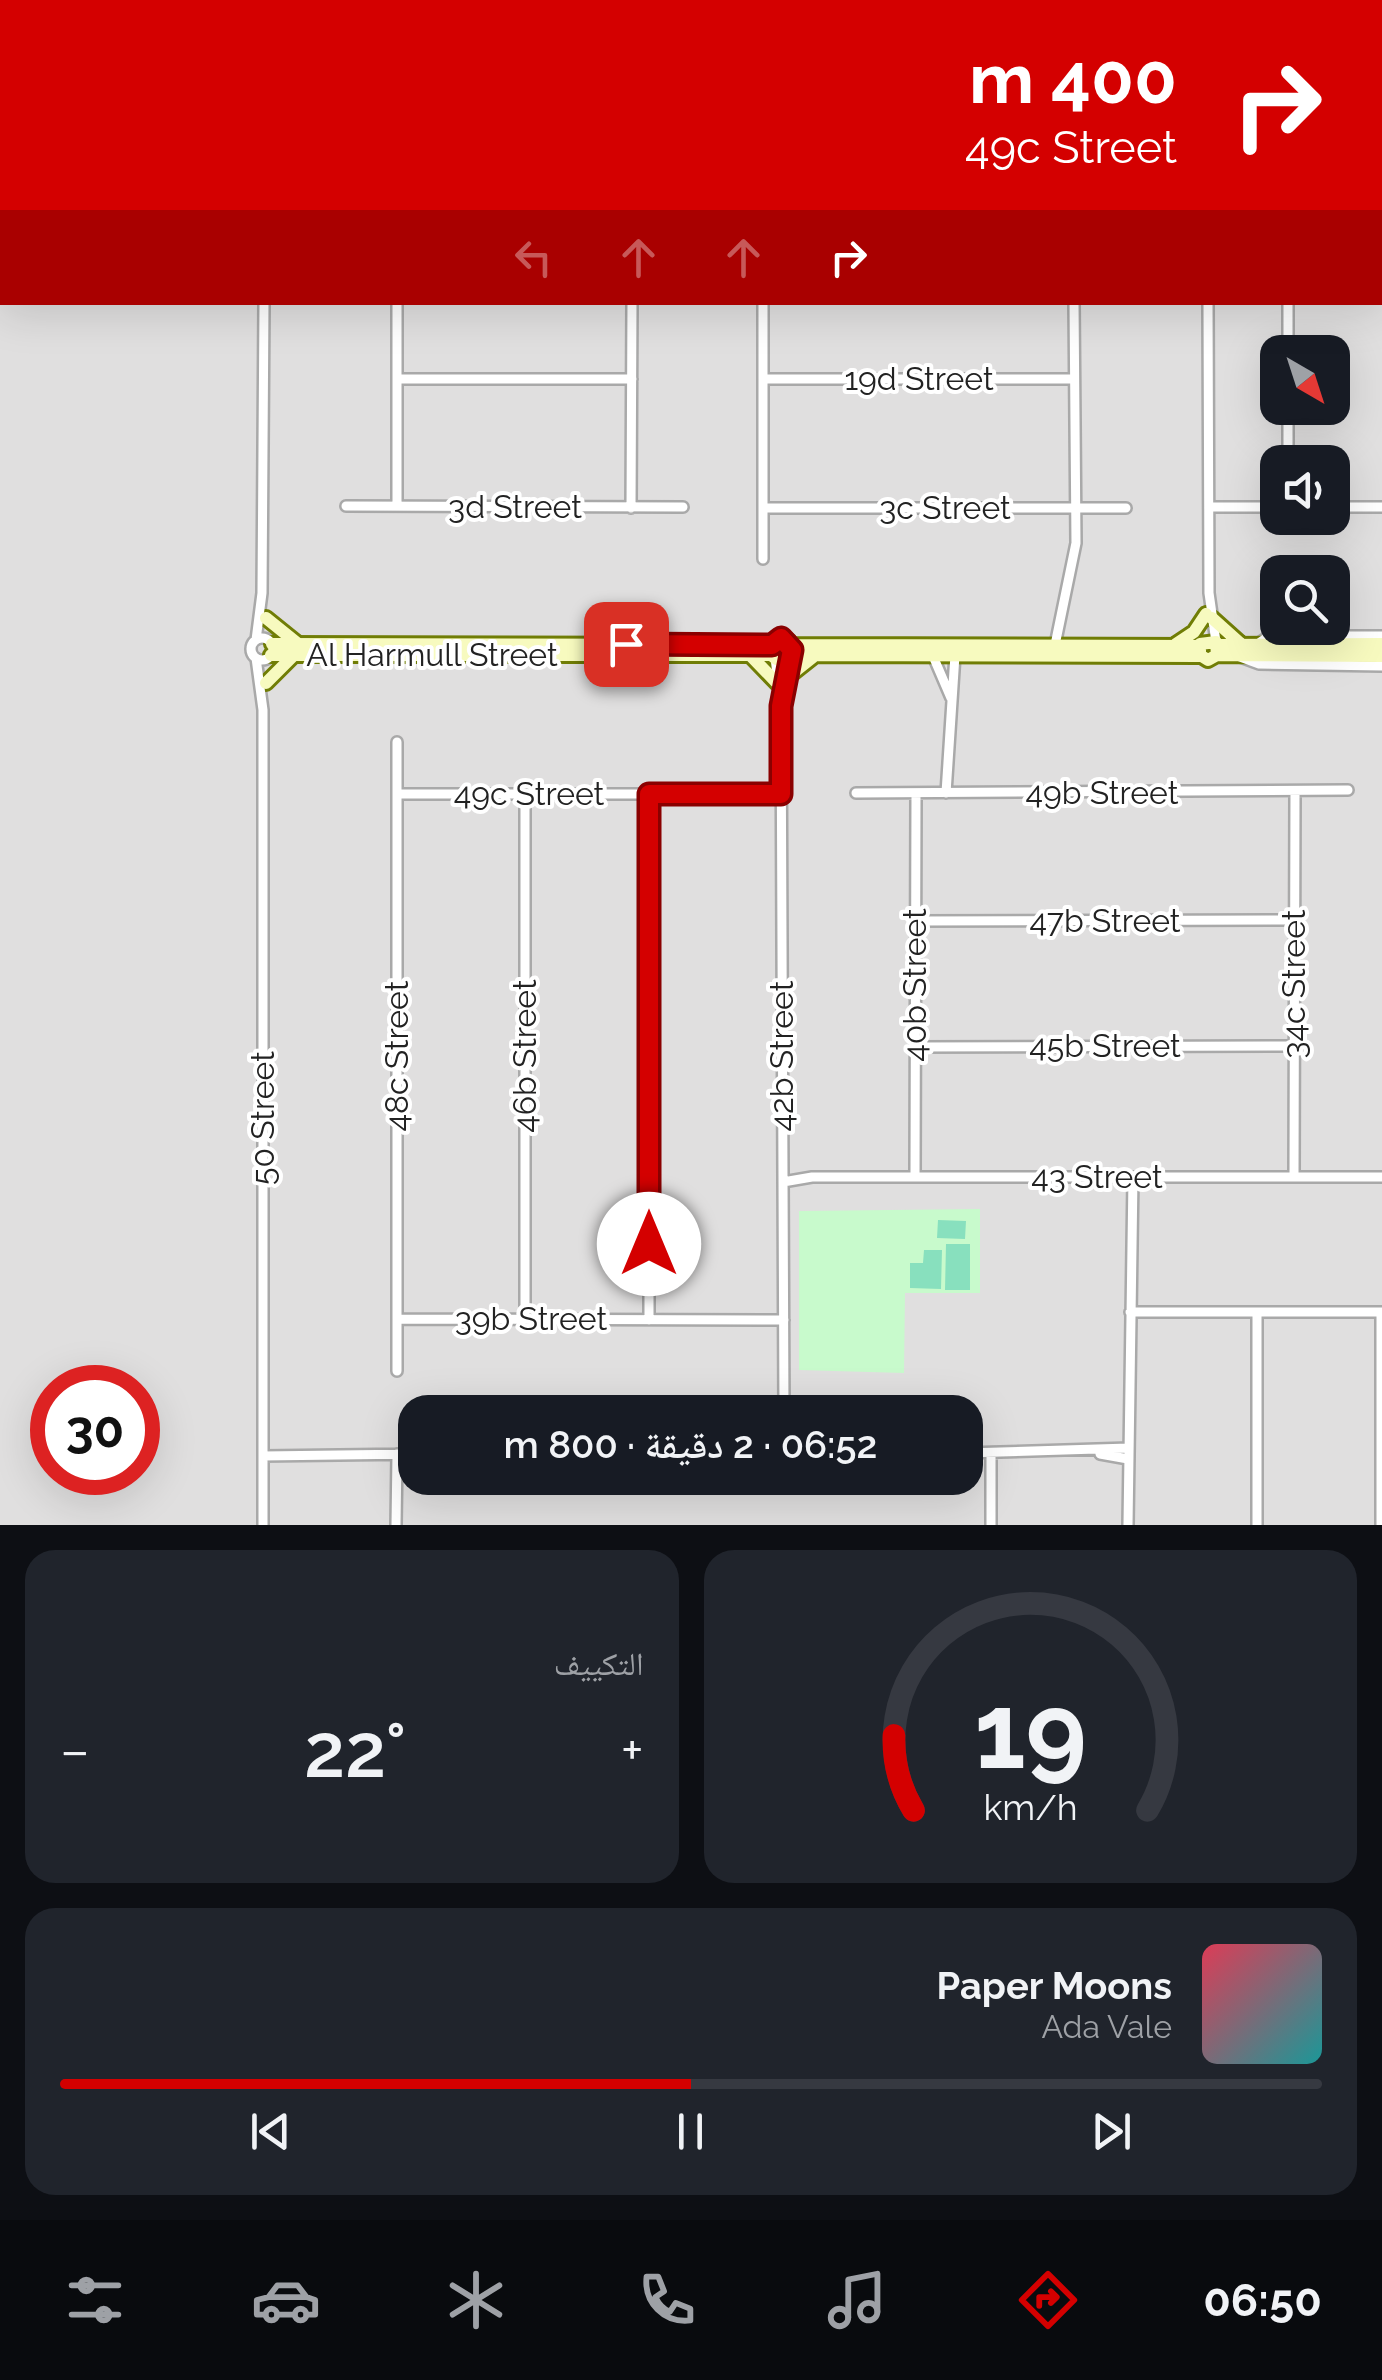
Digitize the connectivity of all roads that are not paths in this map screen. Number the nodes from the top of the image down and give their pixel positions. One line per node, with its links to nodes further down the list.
1 (264, 305): 25 (street)
2 (397, 305): 9 (street)
3 (632, 305): 10 (street)
4 (763, 305): 11 (street)
5 (1074, 305): 12 (street)
6 (1208, 305): 20 (street)
7 (1288, 305): 8 (street)
8 (1288, 335)
9 (397, 378): 10 (street); 14 (street)
10 (632, 379): 16 (street)
11 (763, 379): 12 (street, 19d Street); 17 (street)
12 (1074, 379): 18 (street)
13 (346, 506): 14 (street, 3d Street)
14 (397, 506): 16 (street, 3d Street)
15 (683, 507): 16 (street, 3d Street)
16 (632, 508)
17 (763, 508): 18 (street, 3c Street); 24 (street)
18 (1074, 508): 19 (street, 3c Street); 31 (street)
19 (1126, 508)
20 (1209, 508): 21 (street); 26 (street)
21 (1260, 508)
22 (1350, 508): 23 (street)
23 (1382, 508)
24 (763, 559)
25 (262, 593): 27 (street, 50 Street); 29 (street, 50 Street)
26 (1208, 616): 32 (street); 33 (street); 34 (street); 35 (street)
27 (266, 618): 36 (street, 50 Street); 37 (street)
28 (1382, 636): 34 (street)
29 (256, 640): 36 (street); 44 (street, 50 Street)
30 (1382, 644): 34 (street)
31 (1055, 646): 32 (street, Al Harmull Street); 38 (street, Al Harmull Street)
32 (1170, 646): 35 (street, Al Harmull Street)
33 (1217, 647): 34 (street); 35 (street)
34 (1246, 648): 43 (street); 45 (street)
35 (1200, 649): 40 (street, Al Harmull Street)
36 (270, 650): 37 (street, Al Harmull Street); 44 (street); 47 (street, 50 Street)
37 (298, 650): 38 (street, Al Harmull Street); 39 (street, Al Harmull Street); 47 (street)
38 (781, 653): 39 (street, Al Harmull Street); 41 (street, Al Harmull Street); 46 (street, 42b Street)
39 (750, 655): 46 (street)
40 (955, 655): 42 (street, Al Harmull Street); 48 (street)
41 (819, 656): 42 (street, Al Harmull Street); 46 (street)
42 (933, 656): 48 (street)
43 (1382, 656)
44 (256, 658): 49 (street, 50 Street)
45 (1382, 666)
46 (781, 681): 58 (street, 42b Street)
47 (266, 683): 49 (street, 50 Street)
48 (952, 701): 54 (street)
49 (263, 710): 78 (street, 50 Street)
50 (397, 742): 55 (street, 48c Street)
51 (1348, 790): 52 (street, 49b Street)
52 (1295, 791): 54 (street, 49b Street); 60 (street, 34c Street)
53 (856, 793): 59 (street, 49b Street)
54 (946, 793): 59 (street, 49b Street)
55 (397, 794): 56 (street, 49c Street); 72 (street, 48c Street)
56 (524, 794): 57 (street, 49c Street); 73 (street, 46b Street)
57 (649, 794): 58 (street, 49c Street); 74 (street)
58 (781, 794): 64 (street, 42b Street)
59 (916, 794): 61 (street, 40b Street)
60 (1294, 920): 61 (street, 47b Street); 62 (street, 34c Street)
61 (915, 921): 63 (street, 40b Street)
62 (1294, 1046): 63 (street, 45b Street); 66 (street, 34c Street)
63 (915, 1047): 68 (street, 40b Street)
64 (783, 1176): 68 (street, 43 Street); 75 (street, 42b Street)
65 (1130, 1177): 66 (street, 43 Street); 68 (street, 43 Street); 69 (street)
66 (1294, 1177): 67 (street, 43 Street)
67 (1382, 1177)
68 (915, 1178)
69 (1130, 1312): 70 (street); 82 (street)
70 (1257, 1312): 71 (street); 87 (street)
71 (1381, 1312): 88 (street)
72 (398, 1319): 73 (street, 39b Street); 76 (street, 48c Street)
73 (525, 1319): 74 (street, 39b Street)
74 (649, 1320): 75 (street, 39b Street)
75 (784, 1320): 77 (street, 42b Street)
76 (398, 1370)
77 (785, 1395)
78 (263, 1453): 79 (street); 83 (street, 50 Street)
79 (397, 1454): 84 (street)
80 (983, 1454): 81 (street)
81 (991, 1454): 82 (street); 85 (street)
82 (1128, 1454): 86 (street)
83 (263, 1525)
84 (396, 1525)
85 (991, 1525)
86 (1128, 1525)
87 (1257, 1525)
88 (1380, 1525)

